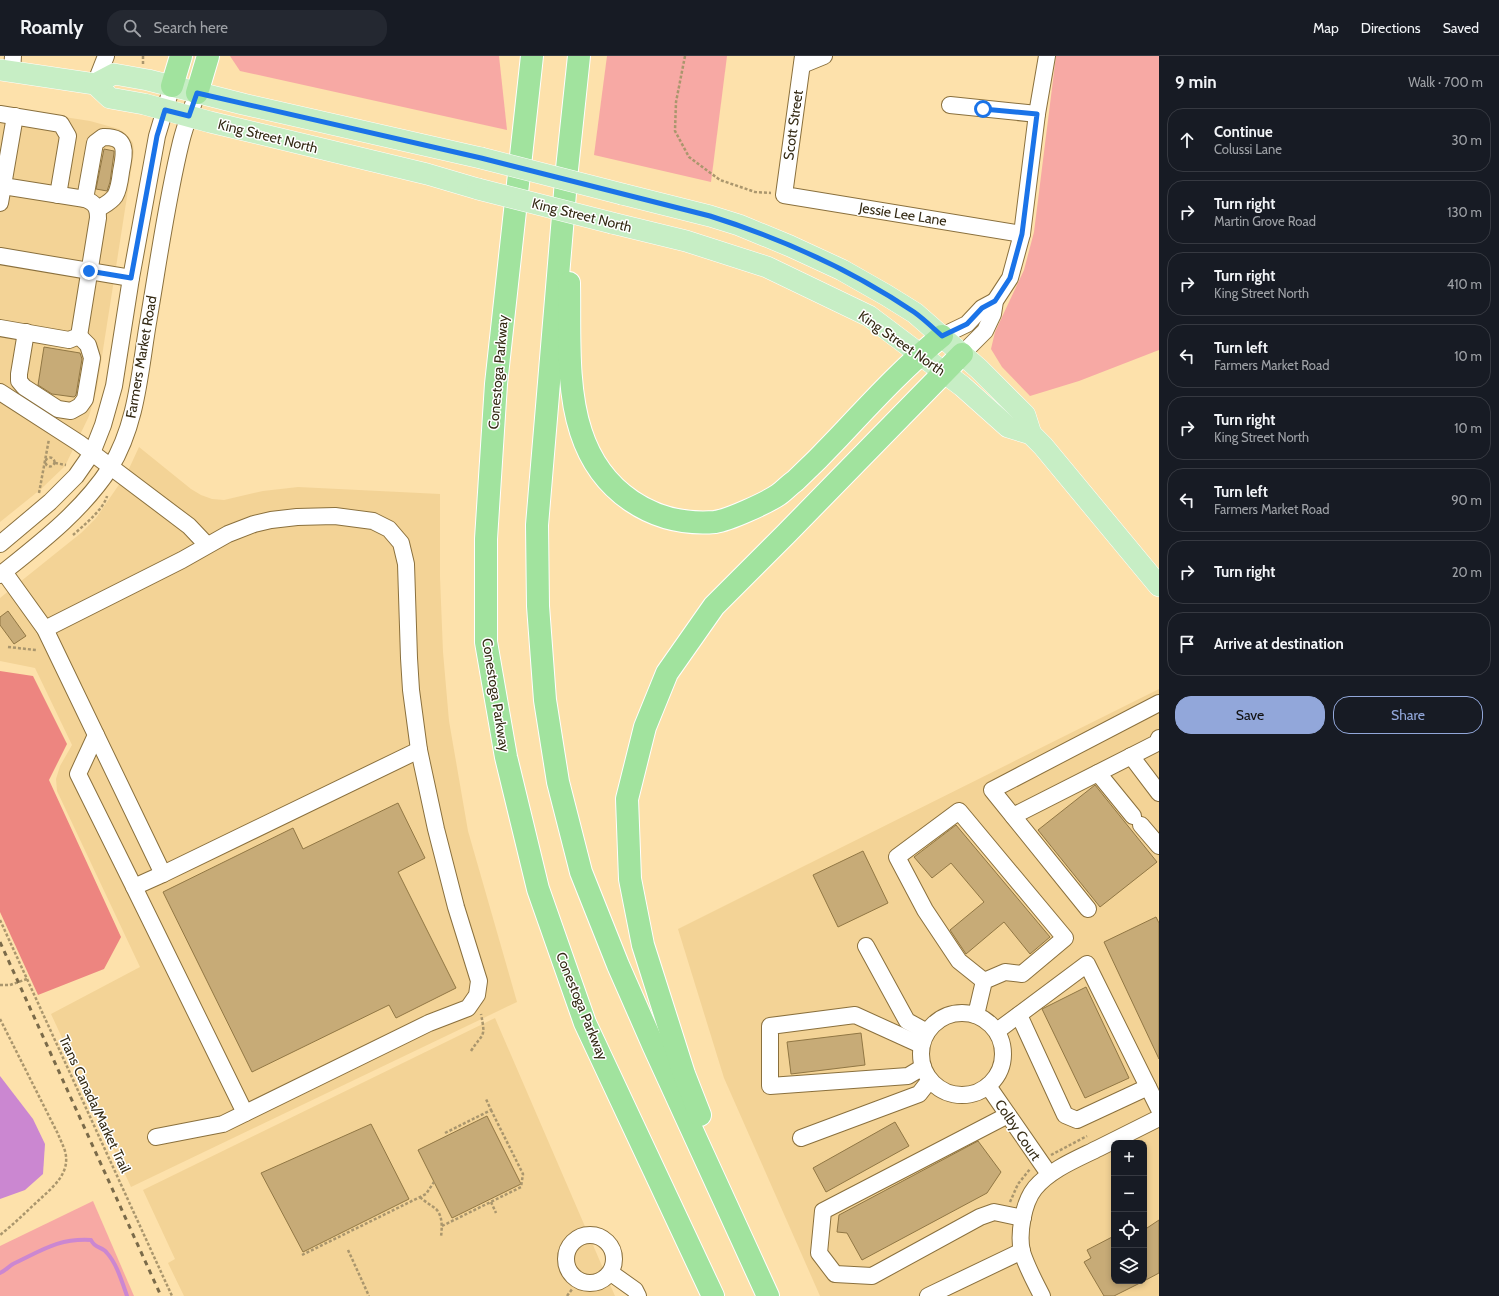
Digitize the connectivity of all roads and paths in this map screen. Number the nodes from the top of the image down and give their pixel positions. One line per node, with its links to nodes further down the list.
1 (106, 56): 12 (street)
2 (181, 56): 13 (highway)
3 (208, 56): 14 (highway)
4 (521, 56): 20 (highway)
5 (532, 56): 20 (highway, Conestoga Parkway)
6 (579, 56): 21 (highway)
7 (685, 56): 24 (path)
8 (824, 56): 10 (street)
9 (1047, 56): 17 (street)
10 (802, 60): 24 (street, Scott Street)
11 (8, 66): 12 (main road)
12 (95, 84): 13 (main road, King Street North); 16 (main road, King Street North)
13 (172, 86): 14 (main road, King Street North); 16 (street, Farmers Market Road)
14 (197, 93): 19 (street, Farmers Market Road); 36 (main road, King Street North, bridge)
15 (950, 105): 17 (street)
16 (165, 110): 19 (main road, King Street North); 31 (street, Farmers Market Road)
17 (1037, 114): 28 (street)
18 (7, 115): 22 (street); 23 (street)
19 (189, 116): 37 (main road, King Street North, bridge); 47 (street, Farmers Market Road)
20 (523, 141): 111 (highway, Conestoga Parkway)
21 (567, 169): 37 (highway); 98 (highway)
22 (3, 186): 23 (street); 26 (street)
23 (58, 195): 25 (street)
24 (784, 195): 28 (street, Jessie Lee Lane)
25 (85, 199): 27 (street); 27 (street)
26 (0, 203)
27 (98, 209): 30 (street)
28 (1022, 234): 32 (street)
29 (0, 256): 30 (street)
30 (89, 271): 31 (street); 35 (street)
31 (131, 278): 43 (street, Farmers Market Road)
32 (995, 301): 36 (street); 38 (street)
33 (0, 328): 34 (street)
34 (26, 332): 35 (street); 35 (street)
35 (78, 336)
36 (942, 336): 37 (highway); 38 (main road, King Street North)
37 (920, 354): 39 (main road, King Street North)
38 (962, 354): 39 (highway); 41 (main road, King Street North)
39 (945, 372): 41 (main road, King Street North); 98 (highway)
40 (0, 392): 43 (street)
41 (1031, 434): 52 (main road, King Street North)
42 (49, 439): 44 (path)
43 (92, 453): 47 (street); 49 (street, Farmers Market Road)
44 (45, 461): 45 (path); 45 (path); 48 (path)
45 (55, 463): 46 (path)
46 (67, 466)
47 (110, 467): 50 (street); 51 (street, Farmers Market Road)
48 (39, 493)
49 (0, 544)
50 (207, 545): 53 (street); 59 (street)
51 (2, 573): 53 (street)
52 (1159, 586)
53 (45, 629): 57 (street)
54 (8, 647): 55 (path)
55 (36, 650)
56 (1159, 702): 63 (street)
57 (96, 736): 65 (street); 66 (street)
58 (1159, 738): 60 (street)
59 (419, 750): 65 (street); 73 (street)
60 (1131, 756): 61 (street); 62 (street)
61 (1098, 773): 63 (street); 64 (street)
62 (1159, 793)
63 (1013, 816): 67 (street)
64 (1159, 846)
65 (163, 874): 66 (street)
66 (134, 887): 86 (street)
67 (1088, 910)
68 (0, 920): 70 (path, Trans Canada/Market Trail)
69 (866, 946): 78 (street)
70 (27, 979): 72 (path); 107 (path, Trans Canada/Market Trail)
71 (984, 981): 71 (street); 74 (street)
72 (0, 985)
73 (477, 995): 79 (path); 86 (street)
74 (976, 1015): 77 (street); 78 (street)
75 (1019, 1015): 77 (street); 82 (street); 82 (street)
76 (0, 1020): 100 (path)
77 (997, 1031): 81 (street, Colby Court)
78 (924, 1039): 80 (street); 80 (street)
79 (471, 1051)
80 (926, 1073): 81 (street, Colby Court); 91 (street)
81 (988, 1086): 87 (street, Colby Court)
82 (1148, 1087): 84 (street)
83 (486, 1100): 85 (path)
84 (1159, 1109)
85 (491, 1110): 89 (path); 95 (path)
86 (245, 1113): 90 (street)
87 (1008, 1115): 92 (street, Colby Court); 97 (street)
88 (1159, 1118): 92 (street)
89 (445, 1133)
90 (156, 1137)
91 (800, 1138)
92 (1049, 1174): 97 (street)
93 (434, 1182): 94 (path)
94 (420, 1197): 99 (path); 104 (path)
95 (491, 1202): 96 (path); 99 (path)
96 (496, 1213)
97 (1023, 1218): 103 (street)
98 (735, 1224): 112 (highway)
99 (442, 1226): 101 (path)
100 (0, 1235)
101 (441, 1237)
102 (348, 1250): 108 (path)
103 (1022, 1251): 113 (street); 114 (street)
104 (302, 1255)
105 (611, 1273): 110 (street)
106 (573, 1288): 109 (path)
107 (172, 1296)
108 (369, 1296)
109 (567, 1296)
110 (638, 1296)
111 (713, 1296)
112 (768, 1296)
113 (928, 1296)
114 (1042, 1296)

